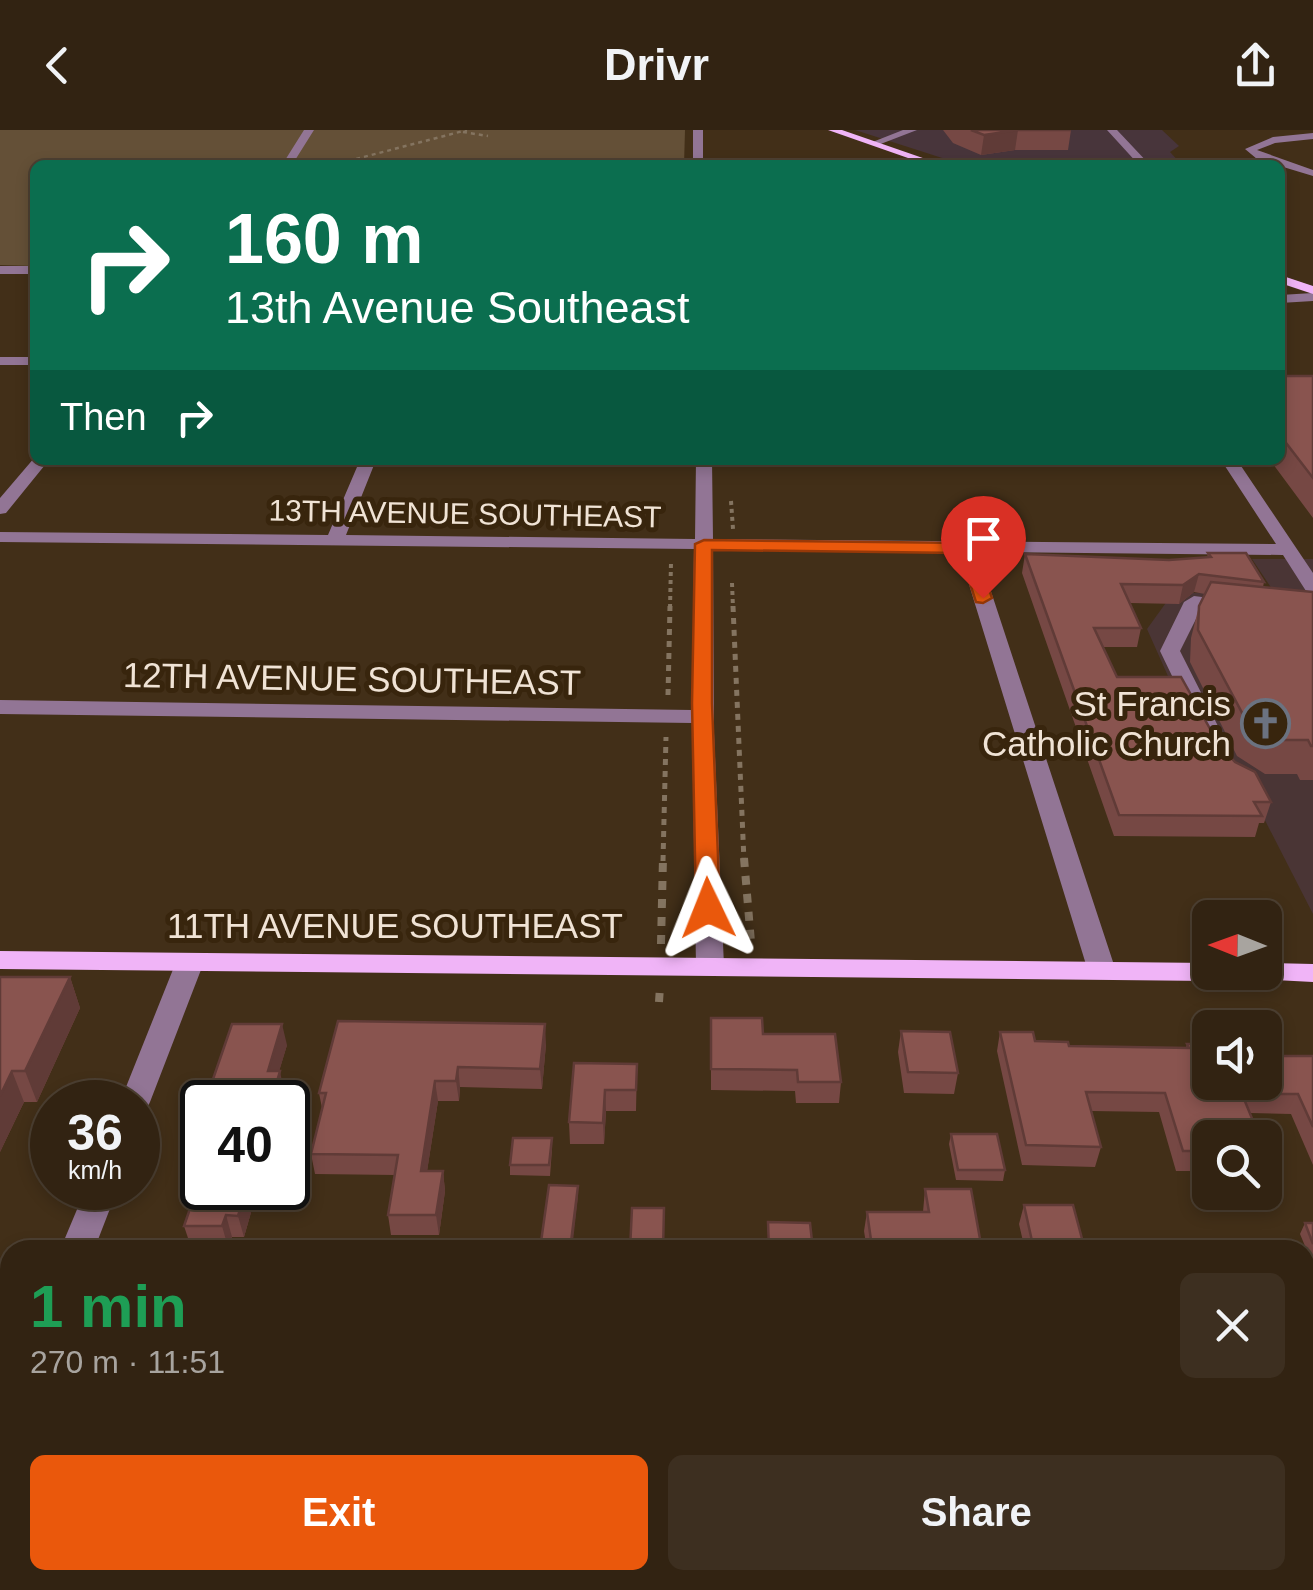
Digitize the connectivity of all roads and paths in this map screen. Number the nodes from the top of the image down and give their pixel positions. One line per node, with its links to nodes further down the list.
1 (309, 130): 11 (street)
2 (698, 130): 14 (street)
3 (834, 130): 9 (main road)
4 (1112, 130): 16 (street)
5 (464, 131): 7 (path); 10 (path)
6 (906, 131): 9 (street)
7 (488, 136)
8 (1313, 136): 17 (street)
9 (874, 144): 15 (main road)
10 (359, 156): 12 (path); 13 (path)
11 (290, 160)
12 (347, 160)
13 (363, 160)
14 (698, 160)
15 (923, 160)
16 (1140, 160)
17 (1271, 160)
18 (1285, 165): 19 (street)
19 (1313, 174)
20 (0, 270): 21 (street)
21 (30, 270)
22 (1285, 280): 23 (main road)
23 (1313, 294): 24 (street)
24 (1285, 298)
25 (0, 361): 26 (street)
26 (30, 361)
27 (36, 465): 31 (street)
28 (366, 465): 34 (street)
29 (704, 465): 35 (street)
30 (1232, 465): 37 (street)
31 (9, 488): 32 (street)
32 (0, 509)
33 (0, 537): 34 (street, 13TH AVENUE SOUTHEAST)
34 (334, 539): 35 (street, 13TH AVENUE SOUTHEAST)
35 (704, 544): 36 (street, 13TH AVENUE SOUTHEAST); 44 (street)
36 (967, 548): 37 (street, 13TH AVENUE SOUTHEAST); 52 (street)
37 (1289, 550): 40 (street)
38 (671, 554): 42 (path)
39 (732, 577): 47 (path)
40 (1313, 584)
41 (1262, 611): 46 (street)
42 (668, 703)
43 (0, 706): 44 (street, 12TH AVENUE SOUTHEAST)
44 (702, 717): 51 (street)
45 (666, 732): 48 (path)
46 (1226, 763)
47 (768, 942)
48 (661, 943)
49 (0, 960): 50 (main road, 11TH AVENUE SOUTHEAST)
50 (190, 962): 51 (main road, 11TH AVENUE SOUTHEAST); 56 (street)
51 (710, 966): 52 (main road, 11TH AVENUE SOUTHEAST)
52 (1102, 972): 53 (main road, 11TH AVENUE SOUTHEAST)
53 (1192, 972)
54 (1282, 972): 55 (main road)
55 (1313, 973)
56 (144, 1080)
57 (93, 1210): 58 (street)
58 (81, 1240)

